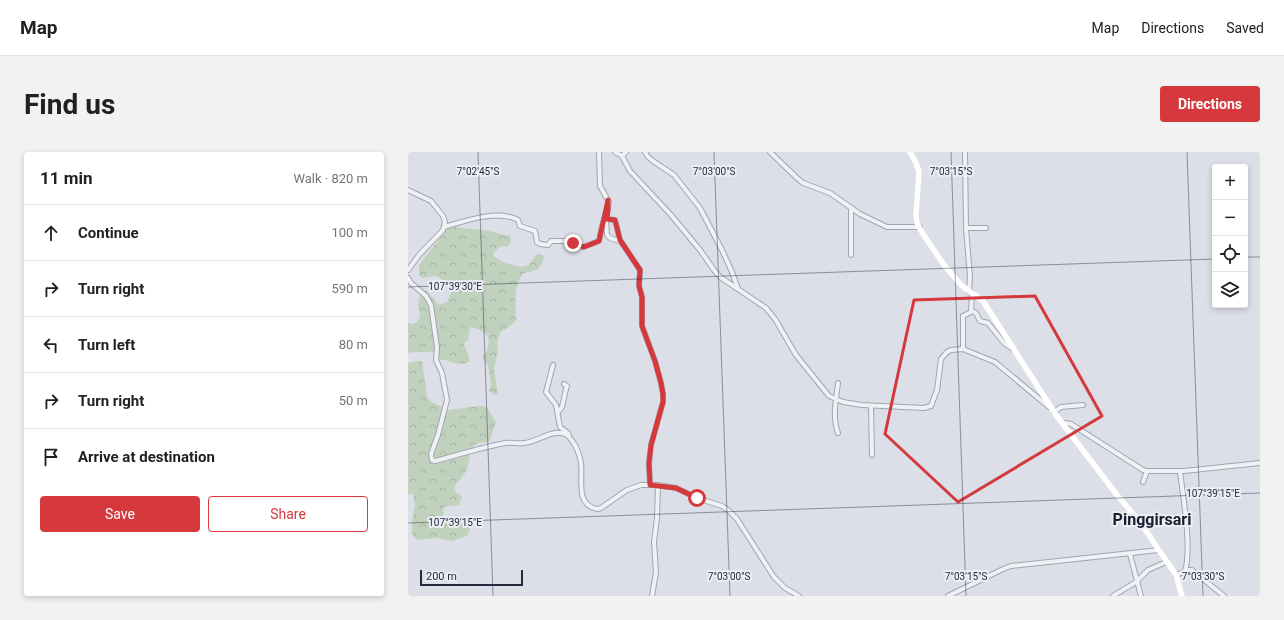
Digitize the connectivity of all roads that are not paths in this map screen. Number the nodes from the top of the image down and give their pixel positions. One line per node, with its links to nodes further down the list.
1 (599, 152): 10 (street)
2 (615, 152): 8 (street)
3 (626, 152): 8 (street)
4 (645, 152): 21 (street)
5 (770, 152): 11 (street)
6 (910, 152): 14 (street)
7 (965, 152): 15 (street)
8 (622, 156): 21 (street)
9 (408, 190): 13 (street)
10 (608, 200): 12 (street); 13 (street)
11 (851, 208): 14 (street); 18 (street)
12 (607, 219): 17 (street); 17 (street)
13 (444, 227): 19 (street)
14 (920, 228): 22 (street)
15 (966, 228): 16 (street); 22 (street)
16 (986, 228)
17 (620, 240): 42 (street)
18 (851, 255)
19 (408, 270)
20 (408, 278): 36 (street)
21 (738, 289): 29 (street)
22 (970, 292): 23 (street); 25 (street)
23 (972, 311): 24 (street); 25 (street)
24 (963, 349): 31 (street); 32 (street)
25 (1013, 349): 32 (street)
26 (553, 366): 33 (street)
27 (838, 383): 29 (street)
28 (564, 384): 33 (street)
29 (836, 400): 31 (street); 35 (street)
30 (1082, 405): 32 (street)
31 (871, 406): 37 (street)
32 (1053, 411): 34 (street)
33 (558, 412): 36 (street)
34 (1063, 424): 39 (street); 44 (street)
35 (838, 433)
36 (569, 436): 42 (street)
37 (872, 455)
38 (1260, 463): 40 (street)
39 (1147, 471): 40 (street); 41 (street)
40 (1180, 471): 47 (street)
41 (1142, 482)
42 (650, 485): 43 (street)
43 (658, 485): 50 (street); 51 (street)
44 (1158, 550): 45 (street); 46 (street)
45 (1130, 554): 49 (street); 52 (street)
46 (1166, 562): 48 (street); 49 (street)
47 (1184, 571): 48 (street); 56 (street)
48 (1176, 575): 55 (street)
49 (1138, 580): 53 (street); 54 (street)
50 (652, 596)
51 (799, 596)
52 (948, 596)
53 (1113, 596)
54 (1141, 596)
55 (1182, 596)
56 (1224, 596)

